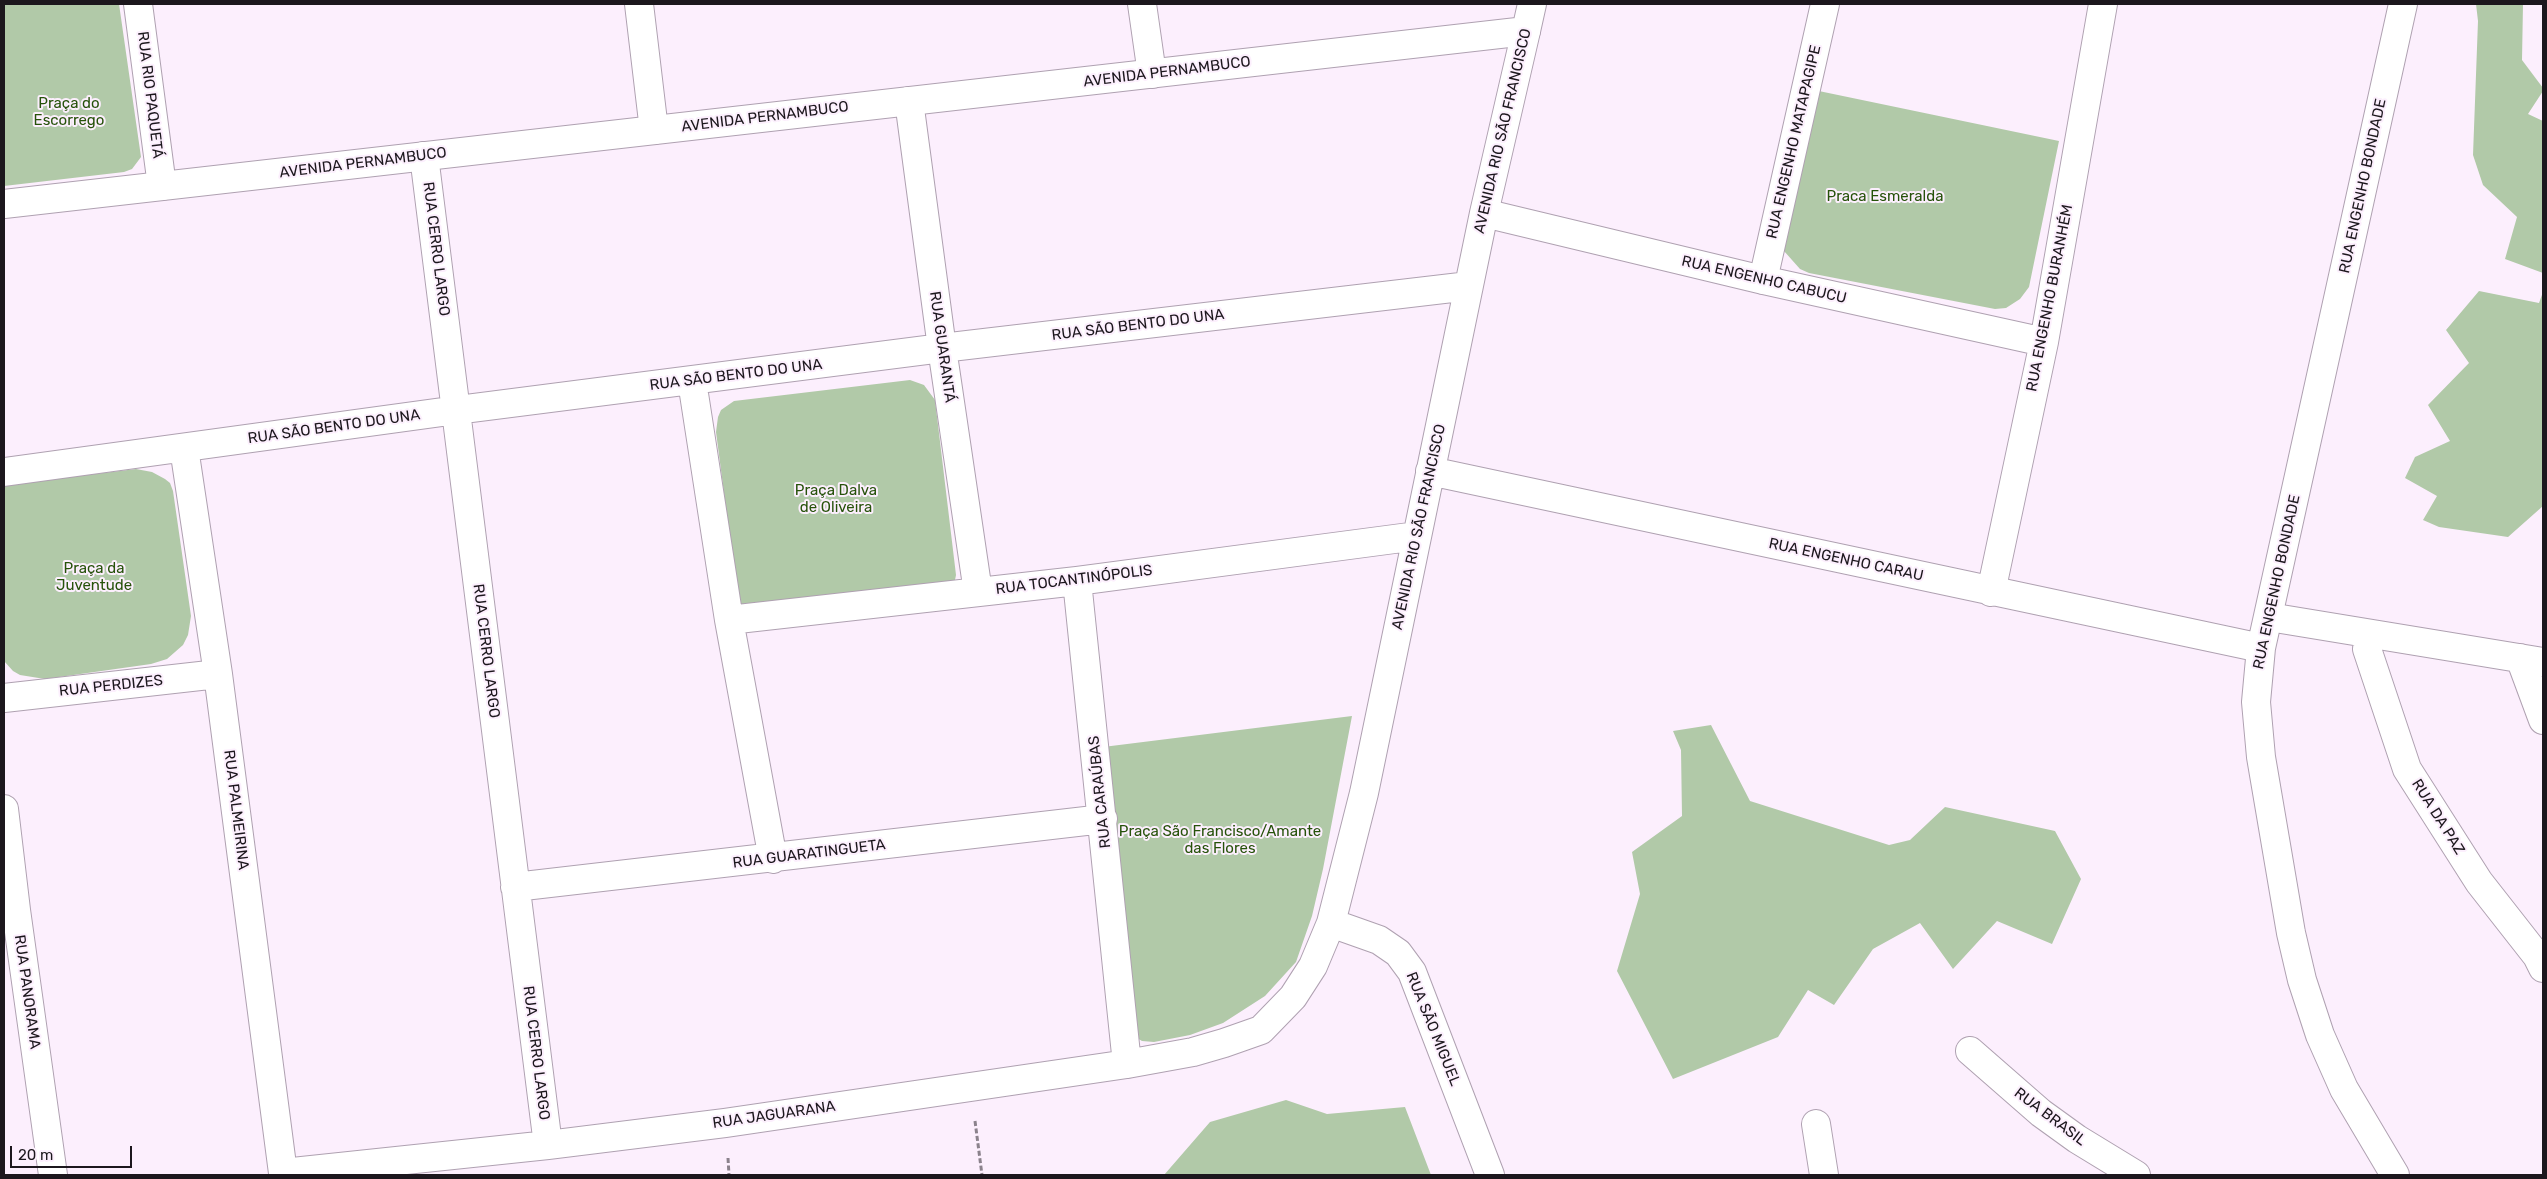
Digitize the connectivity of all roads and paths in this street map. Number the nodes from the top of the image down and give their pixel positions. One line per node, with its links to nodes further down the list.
1 (138, 4): 13 (street, RUA RIO PAQUETÁ)
2 (639, 4): 11 (street)
3 (1142, 4): 9 (street)
4 (1532, 4): 8 (street, AVENIDA RIO SÃO FRANCISCO)
5 (1825, 4): 16 (street, RUA ENGENHO MATAPAGIPE)
6 (2104, 4): 18 (street, RUA ENGENHO BURANHÉM)
7 (2403, 4): 29 (street, RUA ENGENHO BONDADE)
8 (1526, 31): 9 (street, AVENIDA PERNAMBUCO); 15 (street, AVENIDA RIO SÃO FRANCISCO)
9 (1152, 74): 10 (street, AVENIDA PERNAMBUCO)
10 (908, 101): 11 (street, AVENIDA PERNAMBUCO); 19 (street, RUA GUARANTÁ)
11 (654, 130): 12 (street, AVENIDA PERNAMBUCO)
12 (424, 156): 13 (street, AVENIDA PERNAMBUCO); 21 (street, RUA CERRO LARGO)
13 (162, 186): 14 (street, AVENIDA PERNAMBUCO)
14 (4, 204)
15 (1484, 213): 16 (street, RUA ENGENHO CABUCU); 17 (street, AVENIDA RIO SÃO FRANCISCO)
16 (1763, 280): 18 (street, RUA ENGENHO CABUCU)
17 (1469, 286): 19 (street, RUA SÃO BENTO DO UNA); 23 (street, AVENIDA RIO SÃO FRANCISCO)
18 (2044, 342): 28 (street, RUA ENGENHO BURANHÉM)
19 (942, 348): 20 (street, RUA SÃO BENTO DO UNA); 27 (street, RUA GUARANTÁ)
20 (692, 381): 21 (street, RUA SÃO BENTO DO UNA); 30 (street)
21 (456, 410): 22 (street, RUA SÃO BENTO DO UNA); 40 (street, RUA CERRO LARGO)
22 (184, 448): 24 (street, RUA SÃO BENTO DO UNA); 34 (street, RUA PALMEIRINA)
23 (1430, 471): 25 (street, AVENIDA RIO SÃO FRANCISCO); 28 (street, RUA ENGENHO CARAU)
24 (4, 472)
25 (1417, 536): 26 (street, RUA TOCANTINÓPOLIS); 42 (street, AVENIDA RIO SÃO FRANCISCO)
26 (1077, 581): 27 (street, RUA TOCANTINÓPOLIS); 38 (street, RUA CARAÚBAS)
27 (978, 592): 30 (street, RUA TOCANTINÓPOLIS)
28 (1991, 592): 31 (street, RUA ENGENHO CARAU)
29 (2268, 617): 31 (street, RUA ENGENHO BONDADE); 33 (street)
30 (729, 620): 39 (street)
31 (2262, 648): 58 (street, RUA ENGENHO BONDADE)
32 (2367, 649): 43 (street, RUA DA PAZ)
33 (2532, 660): 36 (street)
34 (218, 674): 35 (street, RUA PERDIZES); 51 (street, RUA PALMEIRINA)
35 (4, 698)
36 (2543, 720)
37 (4, 808): 41 (street, RUA PANORAMA)
38 (1103, 819): 39 (street, RUA GUARATINGUETA); 46 (street, RUA CARAÚBAS)
39 (773, 859): 40 (street, RUA GUARATINGUETA)
40 (515, 886): 49 (street, RUA CERRO LARGO)
41 (10, 911): 52 (street, RUA PANORAMA)
42 (1331, 923): 44 (street, AVENIDA RIO SÃO FRANCISCO); 55 (street, RUA SÃO MIGUEL)
43 (2543, 968)
44 (1261, 1030): 46 (street, RUA JAGUARANA)
45 (1970, 1051): 57 (street, RUA BRASIL)
46 (1127, 1064): 49 (street, RUA JAGUARANA)
47 (975, 1119): 54 (path)
48 (1816, 1124): 56 (street)
49 (548, 1145): 51 (street, RUA JAGUARANA)
50 (728, 1166): 53 (path)
51 (283, 1173)
52 (53, 1175)
53 (729, 1175)
54 (982, 1175)
55 (1490, 1175)
56 (1824, 1175)
57 (2136, 1175)
58 (2395, 1175)

